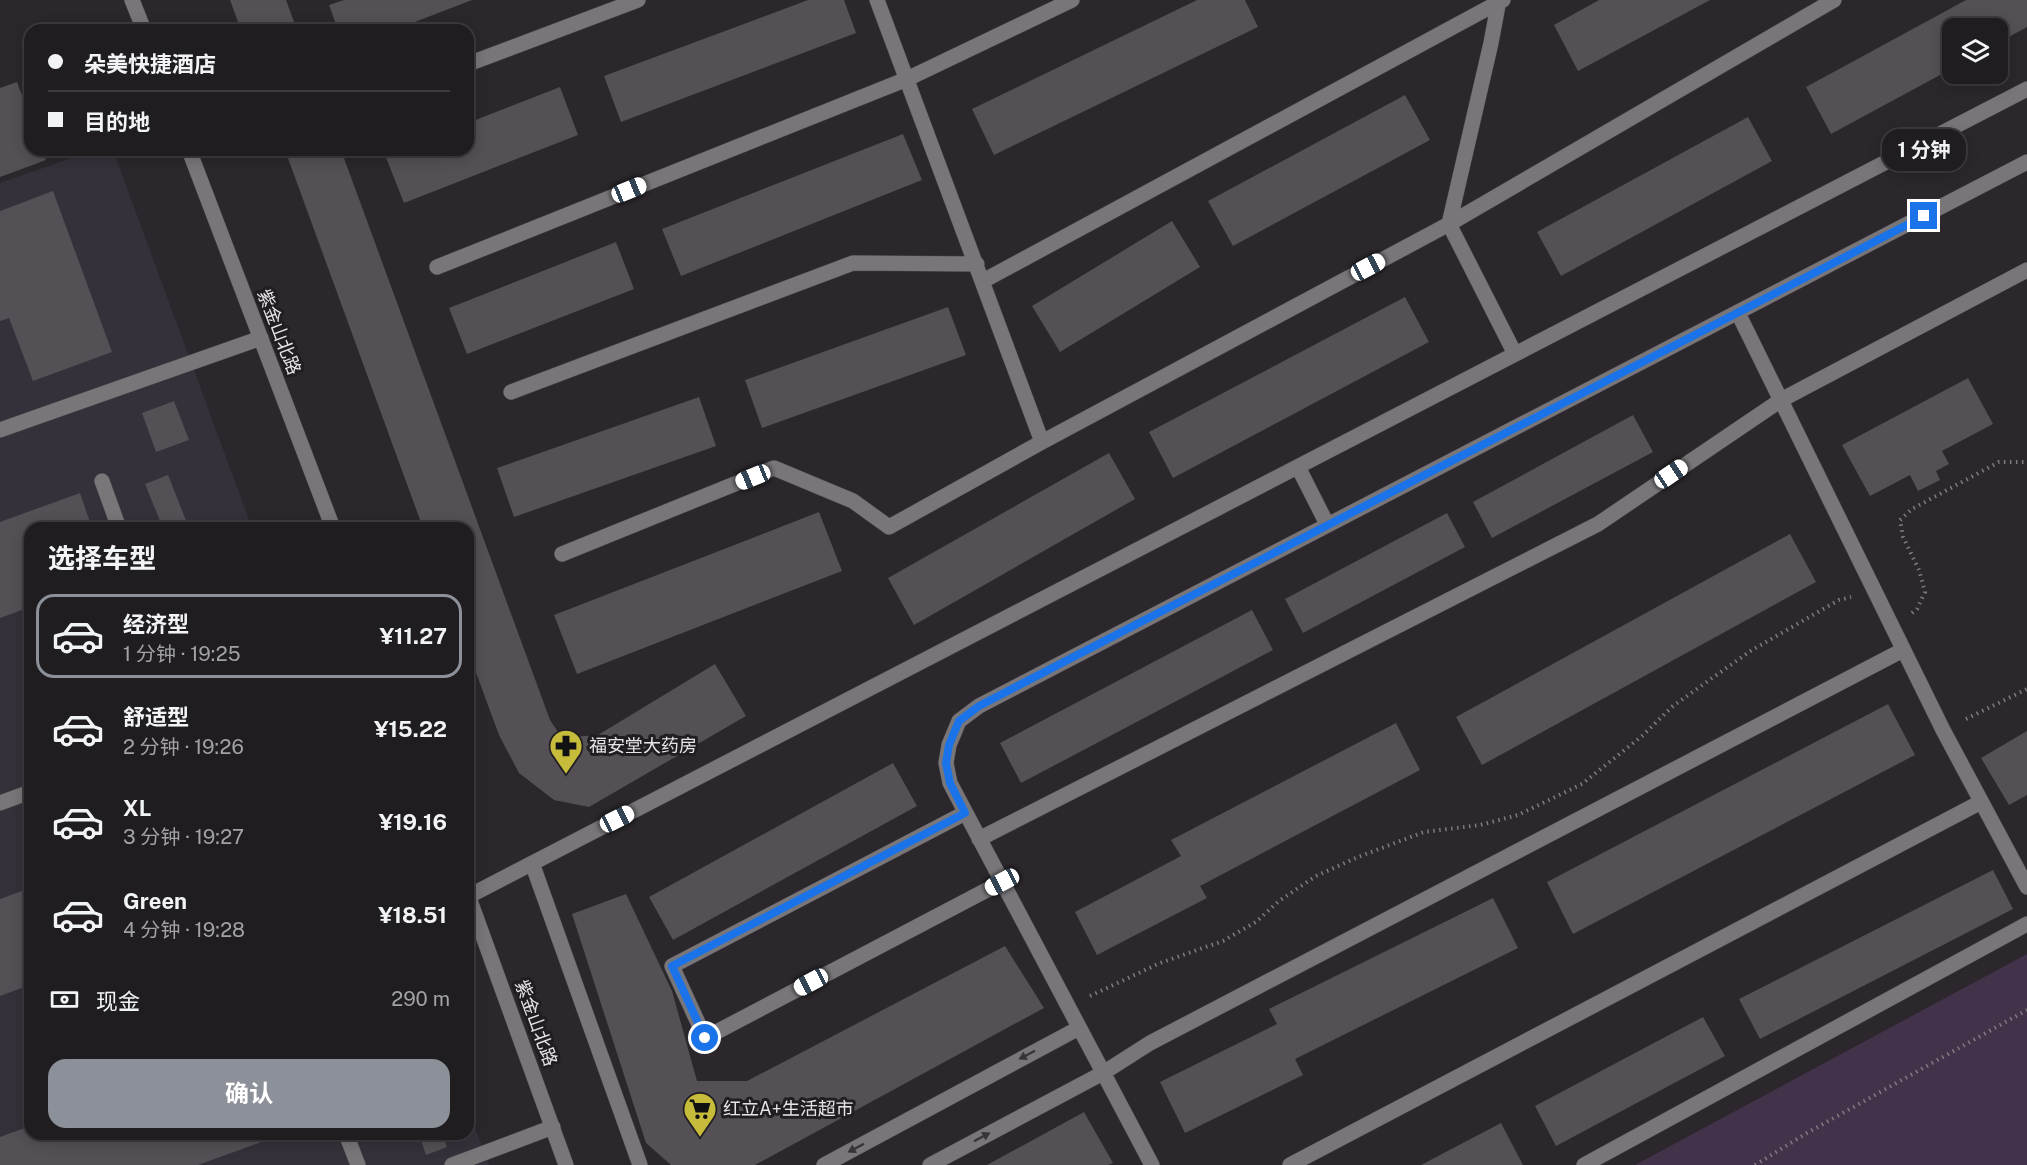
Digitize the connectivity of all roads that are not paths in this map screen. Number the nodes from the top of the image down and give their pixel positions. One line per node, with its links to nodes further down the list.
1 (132, 0): 7 (street)
2 (638, 0): 8 (street)
3 (877, 0): 9 (street)
4 (1072, 0): 9 (street)
5 (1834, 0): 13 (street)
6 (1500, 1): 13 (street); 17 (street)
7 (142, 24)
8 (474, 62)
9 (907, 79): 14 (street); 15 (street)
10 (2027, 89): 20 (street)
11 (191, 156): 19 (street, 紫金山北路)
12 (2027, 162): 18 (street)
13 (1449, 224): 20 (street); 24 (street)
14 (977, 264): 17 (street); 21 (street)
15 (437, 267)
16 (2027, 270): 22 (street)
17 (983, 281): 24 (street)
18 (1738, 313): 22 (street); 29 (street)
19 (261, 338): 23 (street); 28 (street, 紫金山北路)
20 (1515, 354): 25 (street)
21 (511, 392)
22 (1781, 400): 31 (street); 36 (street)
23 (0, 430)
24 (1042, 442): 30 (street)
25 (1298, 467): 29 (street); 37 (street)
26 (102, 481): 27 (street)
27 (117, 522)
28 (331, 522)
29 (1327, 524): 35 (street)
30 (562, 554)
31 (1904, 650): 33 (street); 44 (street)
32 (24, 794): 34 (street)
33 (1981, 802): 39 (street); 54 (street)
34 (0, 803)
35 (965, 813): 36 (street); 38 (street)
36 (980, 840): 38 (street)
37 (532, 863): 40 (street); 50 (street)
38 (1002, 882): 43 (street)
39 (2027, 887)
40 (474, 892)
41 (474, 911): 45 (street, 紫金山北路)
42 (2027, 924): 55 (street)
43 (1079, 1028): 44 (street); 51 (street, one-way to 51)
44 (1103, 1073): 52 (street, one-way to 44); 53 (street)
45 (553, 1126): 48 (street); 49 (street, 紫金山北路)
46 (348, 1140): 47 (street)
47 (358, 1165)
48 (452, 1165)
49 (566, 1165)
50 (640, 1165)
51 (824, 1165)
52 (930, 1165)
53 (1152, 1165)
54 (1290, 1165)
55 (1584, 1165)

